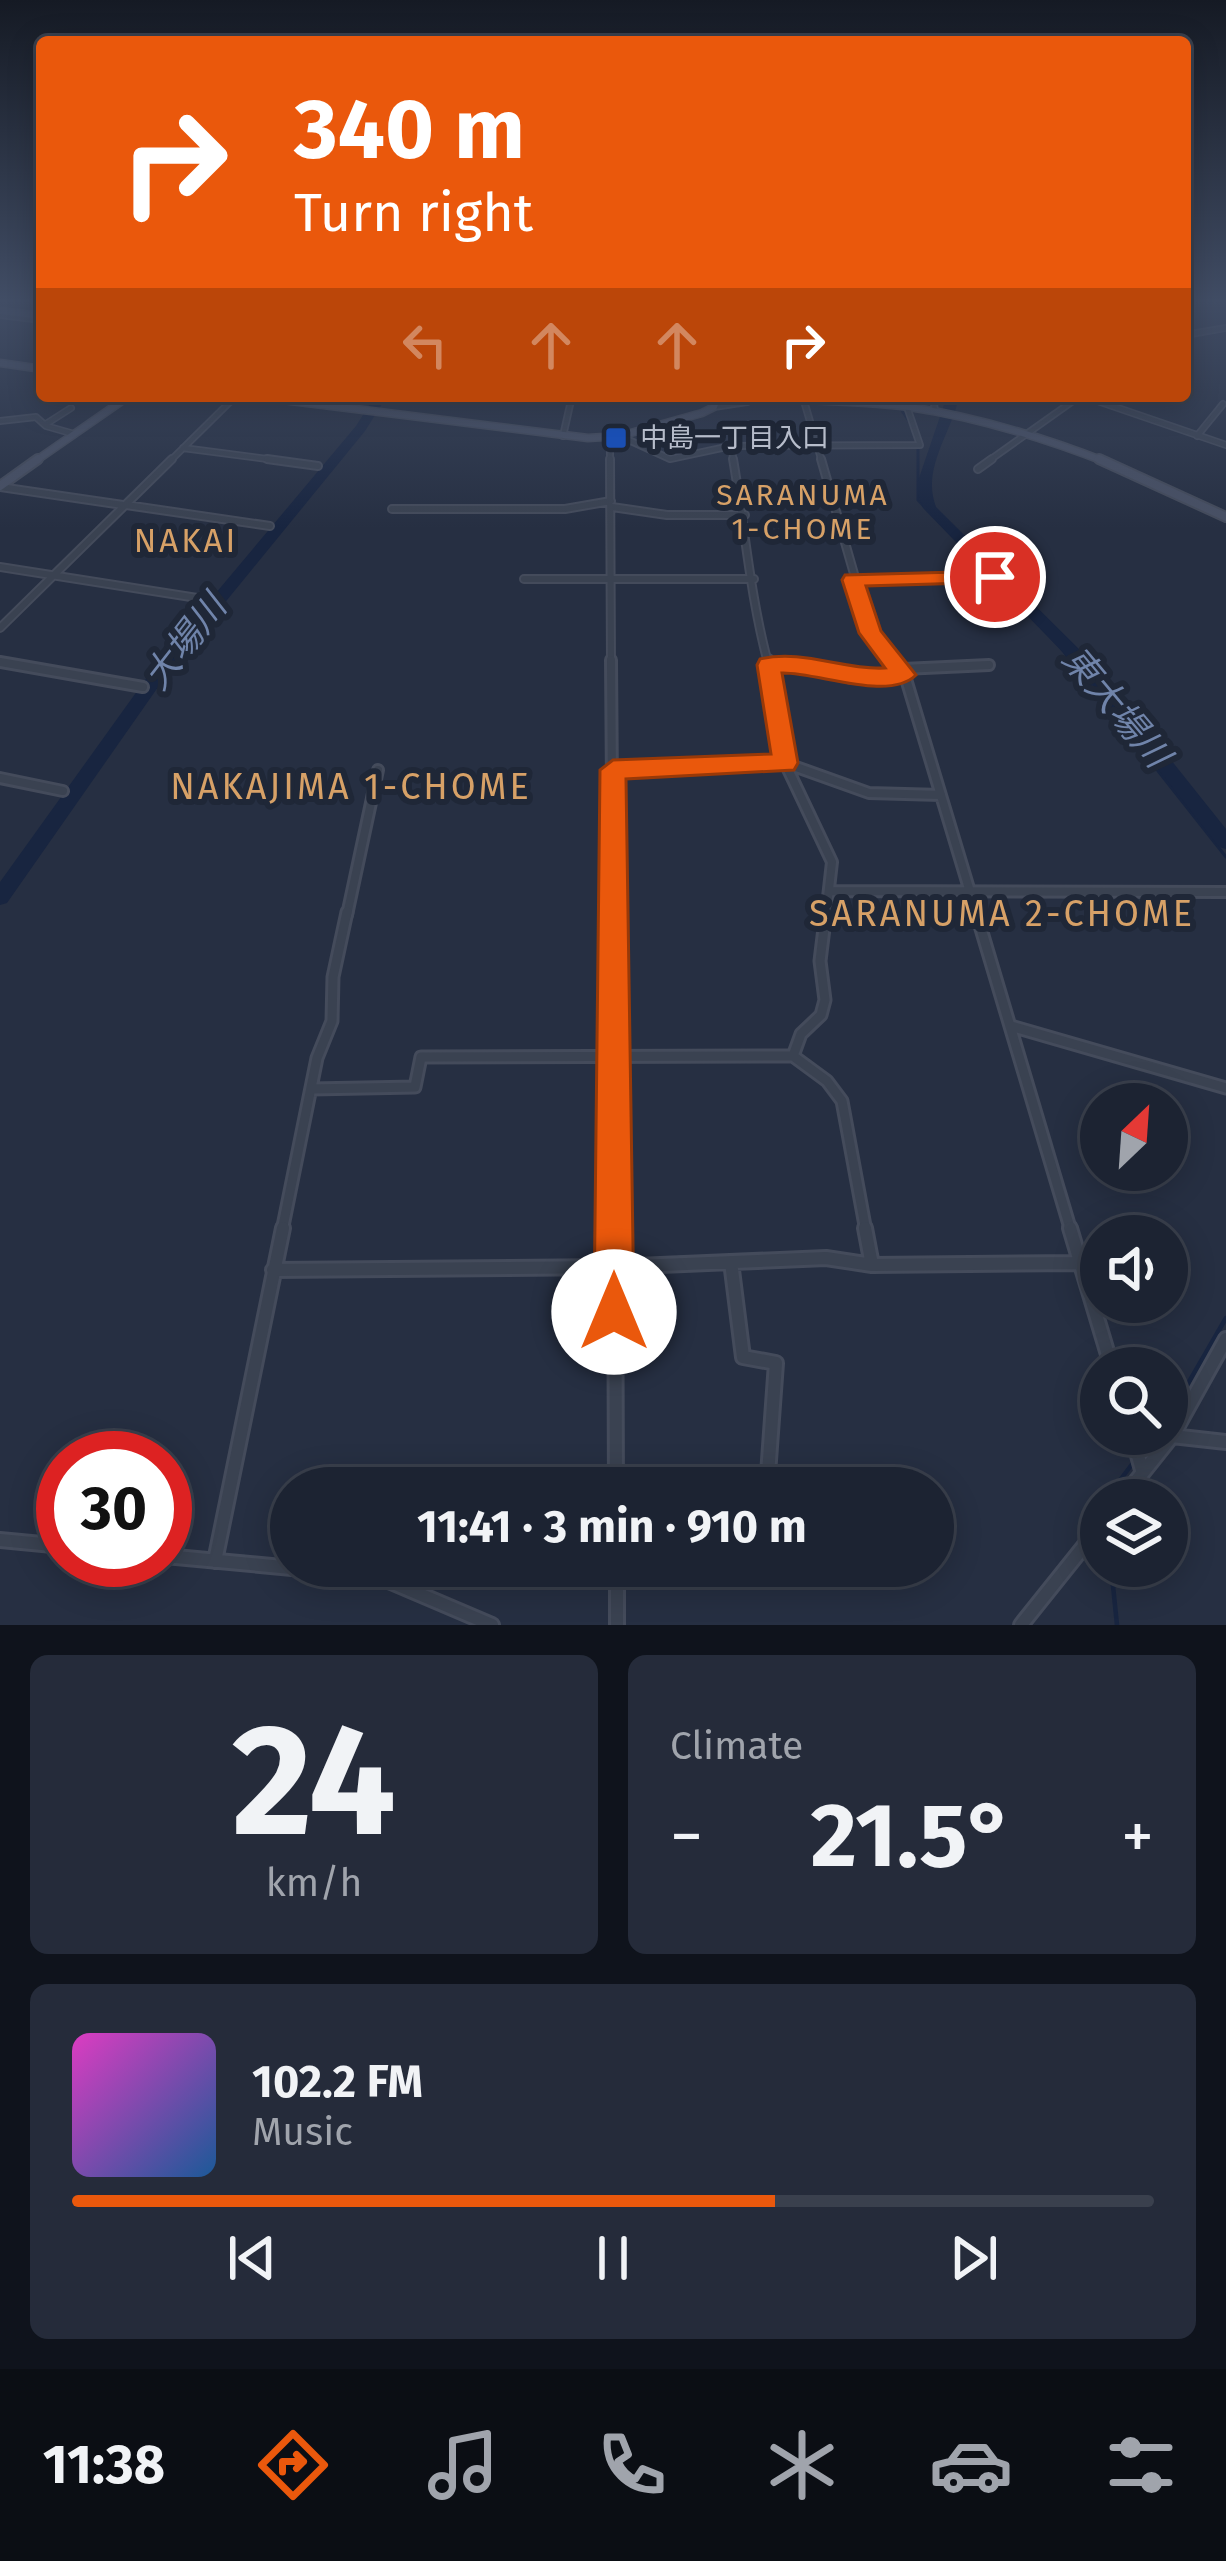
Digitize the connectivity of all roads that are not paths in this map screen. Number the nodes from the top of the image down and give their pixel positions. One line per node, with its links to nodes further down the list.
1 (119, 402): 20 (street)
2 (230, 402): 28 (street)
3 (299, 402): 22 (street)
4 (571, 402): 22 (street)
5 (717, 402): 15 (street)
6 (736, 402): 15 (street)
7 (804, 402): 25 (street)
8 (819, 402): 16 (street)
9 (912, 402): 16 (street)
10 (934, 402): 17 (street)
11 (1074, 402): 21 (street)
12 (1099, 402): 23 (street)
13 (1223, 404): 23 (street)
14 (71, 407): 19 (street)
15 (714, 407): 24 (street)
16 (912, 408): 17 (street); 25 (street)
17 (935, 411): 21 (street)
18 (0, 421): 19 (street)
19 (46, 424): 20 (street)
20 (74, 434): 31 (street)
21 (1031, 435): 30 (street); 36 (street)
22 (563, 436): 24 (street)
23 (1197, 436): 26 (street)
24 (615, 437): 27 (street); 32 (street)
25 (815, 444): 27 (street); 44 (street)
26 (1226, 445)
27 (731, 446): 35 (street)
28 (182, 447): 29 (street); 33 (street)
29 (318, 466)
30 (978, 469)
31 (0, 486): 33 (street)
32 (612, 504): 34 (street); 35 (street); 43 (street)
33 (124, 505): 37 (street); 39 (street)
34 (392, 509)
35 (745, 515): 42 (street)
36 (1226, 517)
37 (269, 526)
38 (0, 567): 39 (street)
39 (53, 575): 45 (street); 46 (street)
40 (995, 577): 44 (street)
41 (524, 579): 43 (street)
42 (754, 579): 43 (street); 48 (street)
43 (612, 580): 54 (street)
44 (853, 580): 50 (street)
45 (210, 600)
46 (0, 628)
47 (0, 662): 51 (street)
48 (769, 665): 50 (street); 52 (street)
49 (988, 665): 50 (street)
50 (903, 672): 57 (street)
51 (143, 687)
52 (785, 763): 54 (street); 57 (street); 58 (street)
53 (378, 770): 64 (street)
54 (613, 770): 62 (street)
55 (0, 778): 56 (street)
56 (63, 790)
57 (941, 795): 59 (street)
58 (829, 892): 59 (street); 63 (street)
59 (970, 892): 60 (street); 61 (street)
60 (1226, 892)
61 (1010, 1026): 65 (street); 67 (street)
62 (614, 1055): 63 (street); 64 (street); 69 (street)
63 (793, 1056): 68 (street)
64 (310, 1088): 70 (street)
65 (1226, 1088)
66 (731, 1262): 68 (street); 69 (street); 78 (street)
67 (1080, 1263): 68 (street)
68 (872, 1265)
69 (614, 1268): 70 (street); 77 (street)
70 (273, 1270): 85 (street)
71 (1226, 1339): 72 (street)
72 (1188, 1407)
73 (1188, 1438): 74 (street)
74 (1226, 1442)
75 (1138, 1455): 79 (street)
76 (1157, 1455): 79 (street)
77 (616, 1467)
78 (769, 1467)
79 (1143, 1472): 80 (street)
80 (1138, 1479)
81 (0, 1540): 82 (street)
82 (36, 1543)
83 (1080, 1551): 89 (street)
84 (192, 1559): 85 (street)
85 (215, 1562): 87 (street)
86 (617, 1587): 88 (street)
87 (492, 1625)
88 (617, 1625)
89 (1021, 1625)

